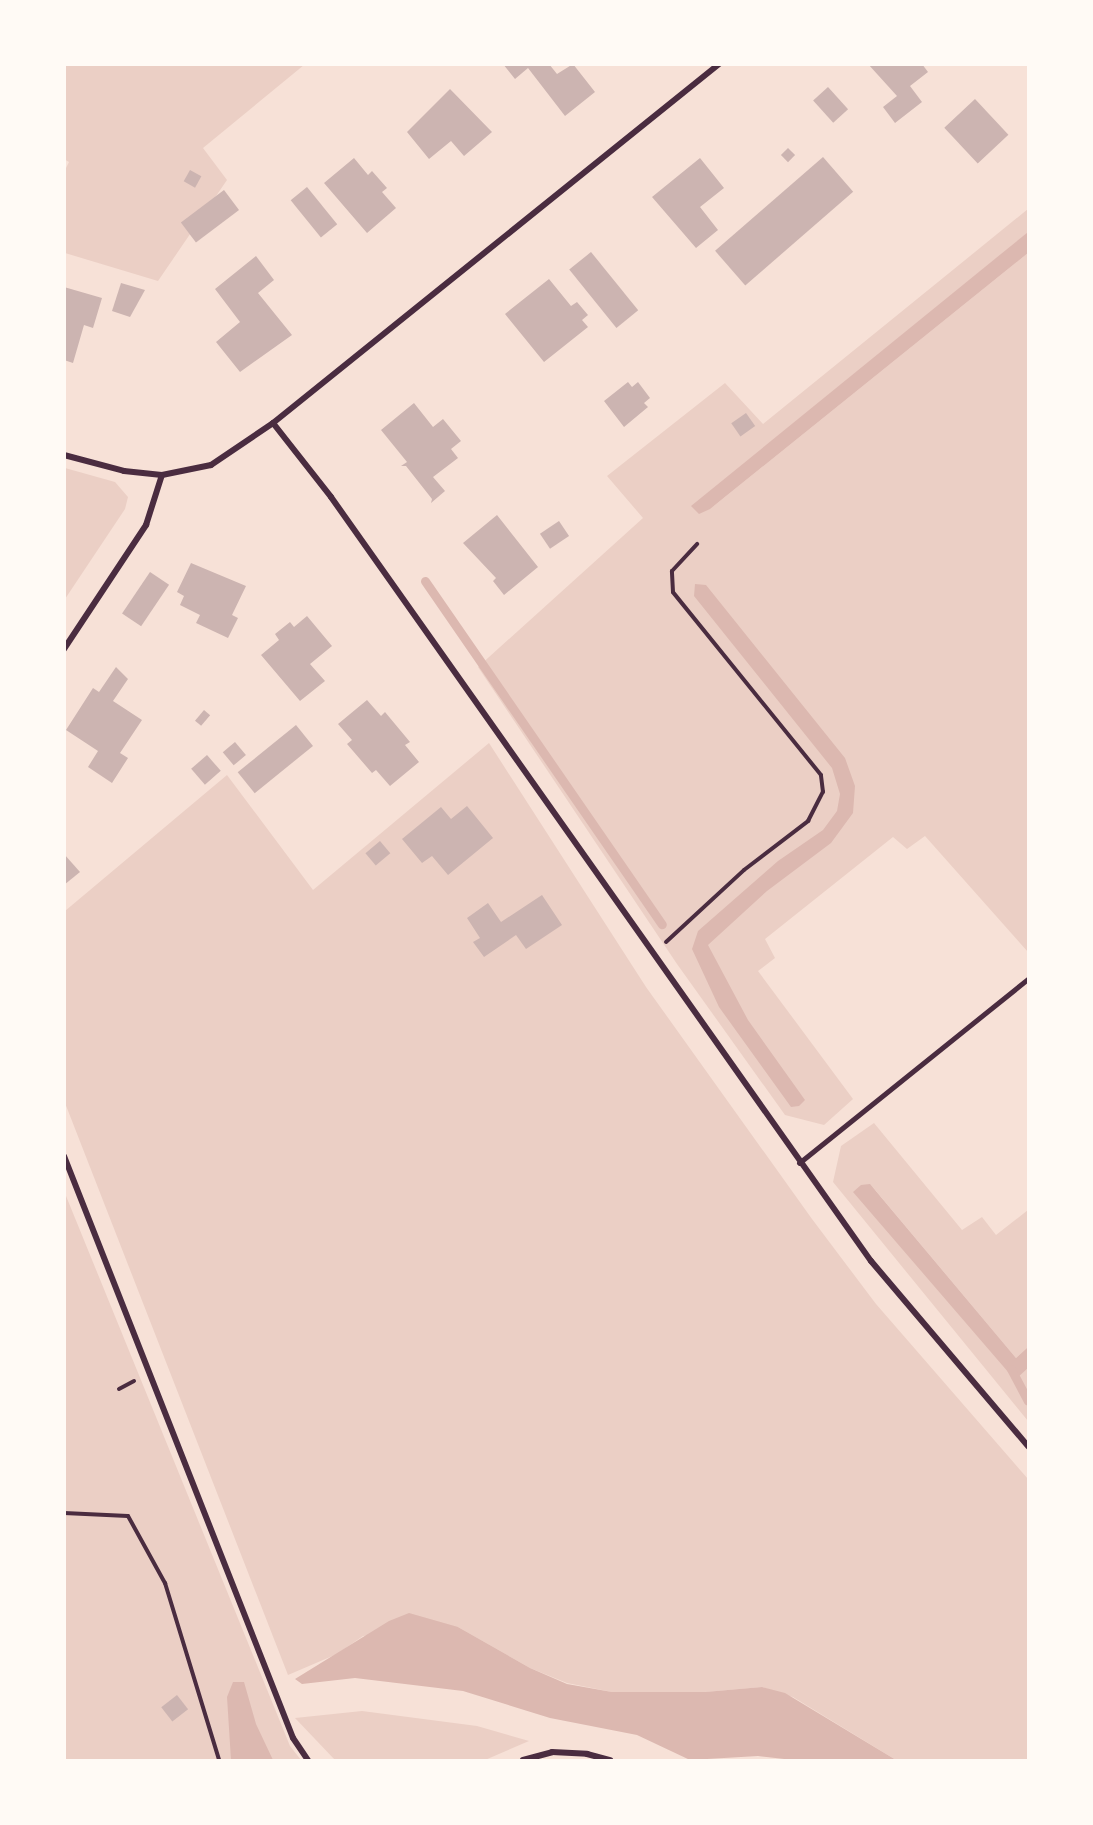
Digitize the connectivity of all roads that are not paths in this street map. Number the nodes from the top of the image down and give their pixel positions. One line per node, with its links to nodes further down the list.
1 (719, 64): 2 (street)
2 (273, 423): 4 (street); 8 (street)
3 (64, 455): 4 (street)
4 (162, 475): 5 (street)
5 (64, 649)
6 (1029, 979): 8 (lane)
7 (64, 1155): 10 (street)
8 (799, 1163): 9 (street)
9 (1029, 1446)
10 (308, 1761)
11 (523, 1761): 12 (street)
12 (610, 1761)

